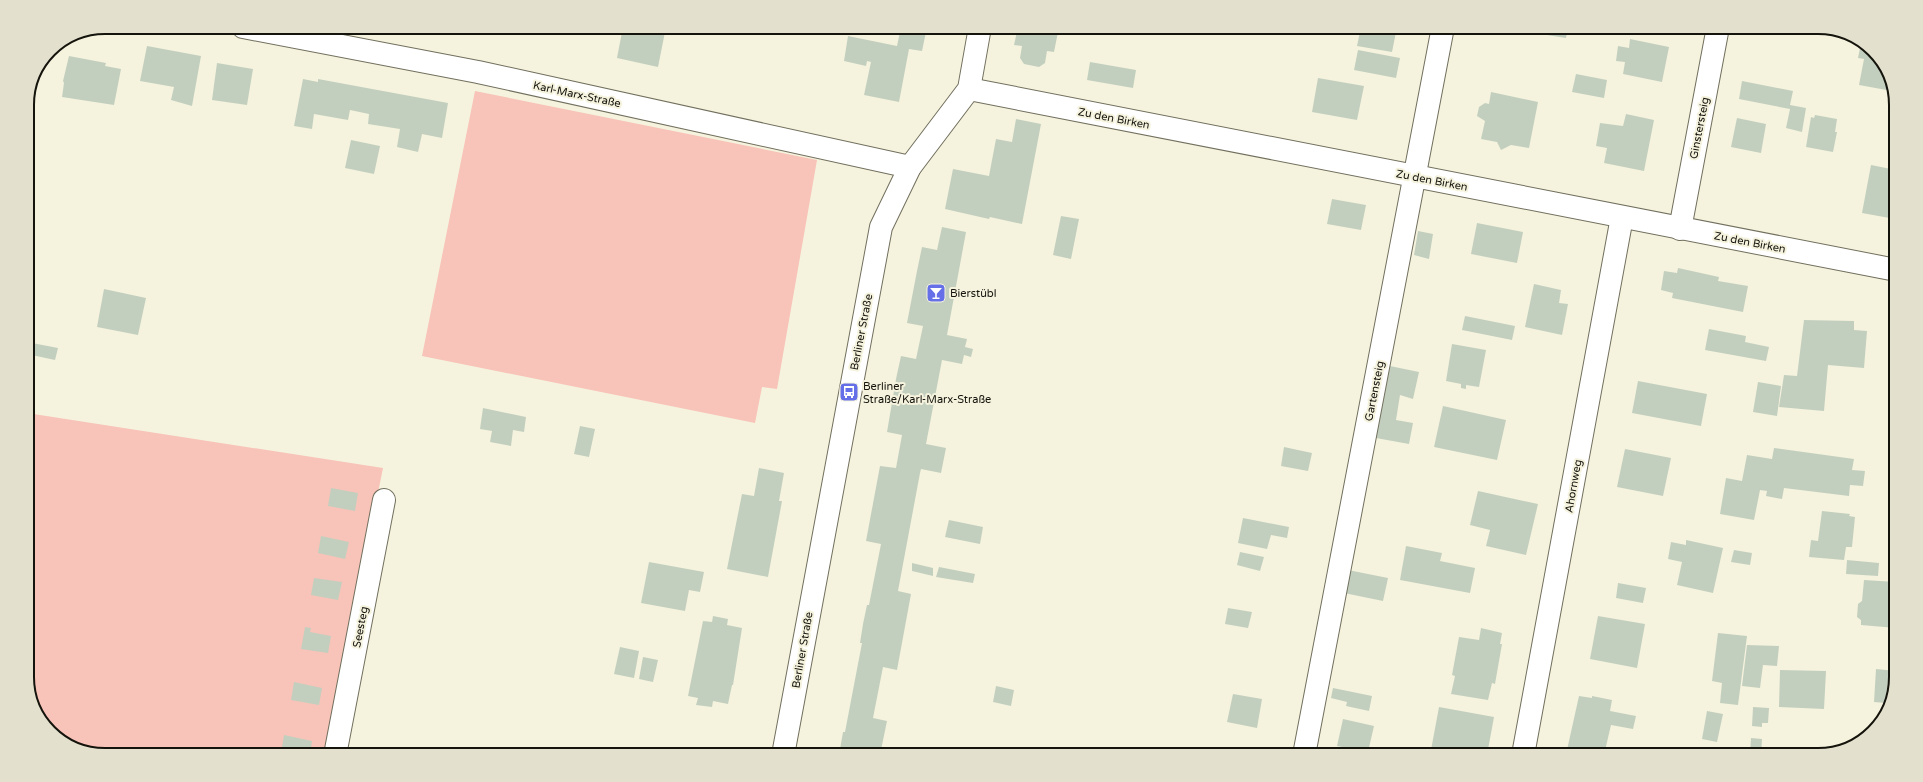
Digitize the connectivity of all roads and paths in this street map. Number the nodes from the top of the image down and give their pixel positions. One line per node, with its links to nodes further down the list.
1 (280, 34): 6 (street, Karl-Marx-Straße)
2 (979, 34): 5 (street, Berliner Straße)
3 (1443, 34): 7 (street, Gartensteig)
4 (1717, 34): 9 (street, Ginstersteig)
5 (969, 89): 6 (street, Berliner Straße); 7 (street, Zu den Birken)
6 (910, 166): 13 (street, Berliner Straße)
7 (1415, 177): 8 (street, Zu den Birken); 14 (street, Gartensteig)
8 (1622, 217): 9 (street, Zu den Birken); 15 (street, Ahornweg)
9 (1680, 229): 10 (street, Zu den Birken)
10 (1889, 269)
11 (384, 500): 12 (street, Seesteg)
12 (336, 748)
13 (784, 748)
14 (1305, 748)
15 (1524, 748)

